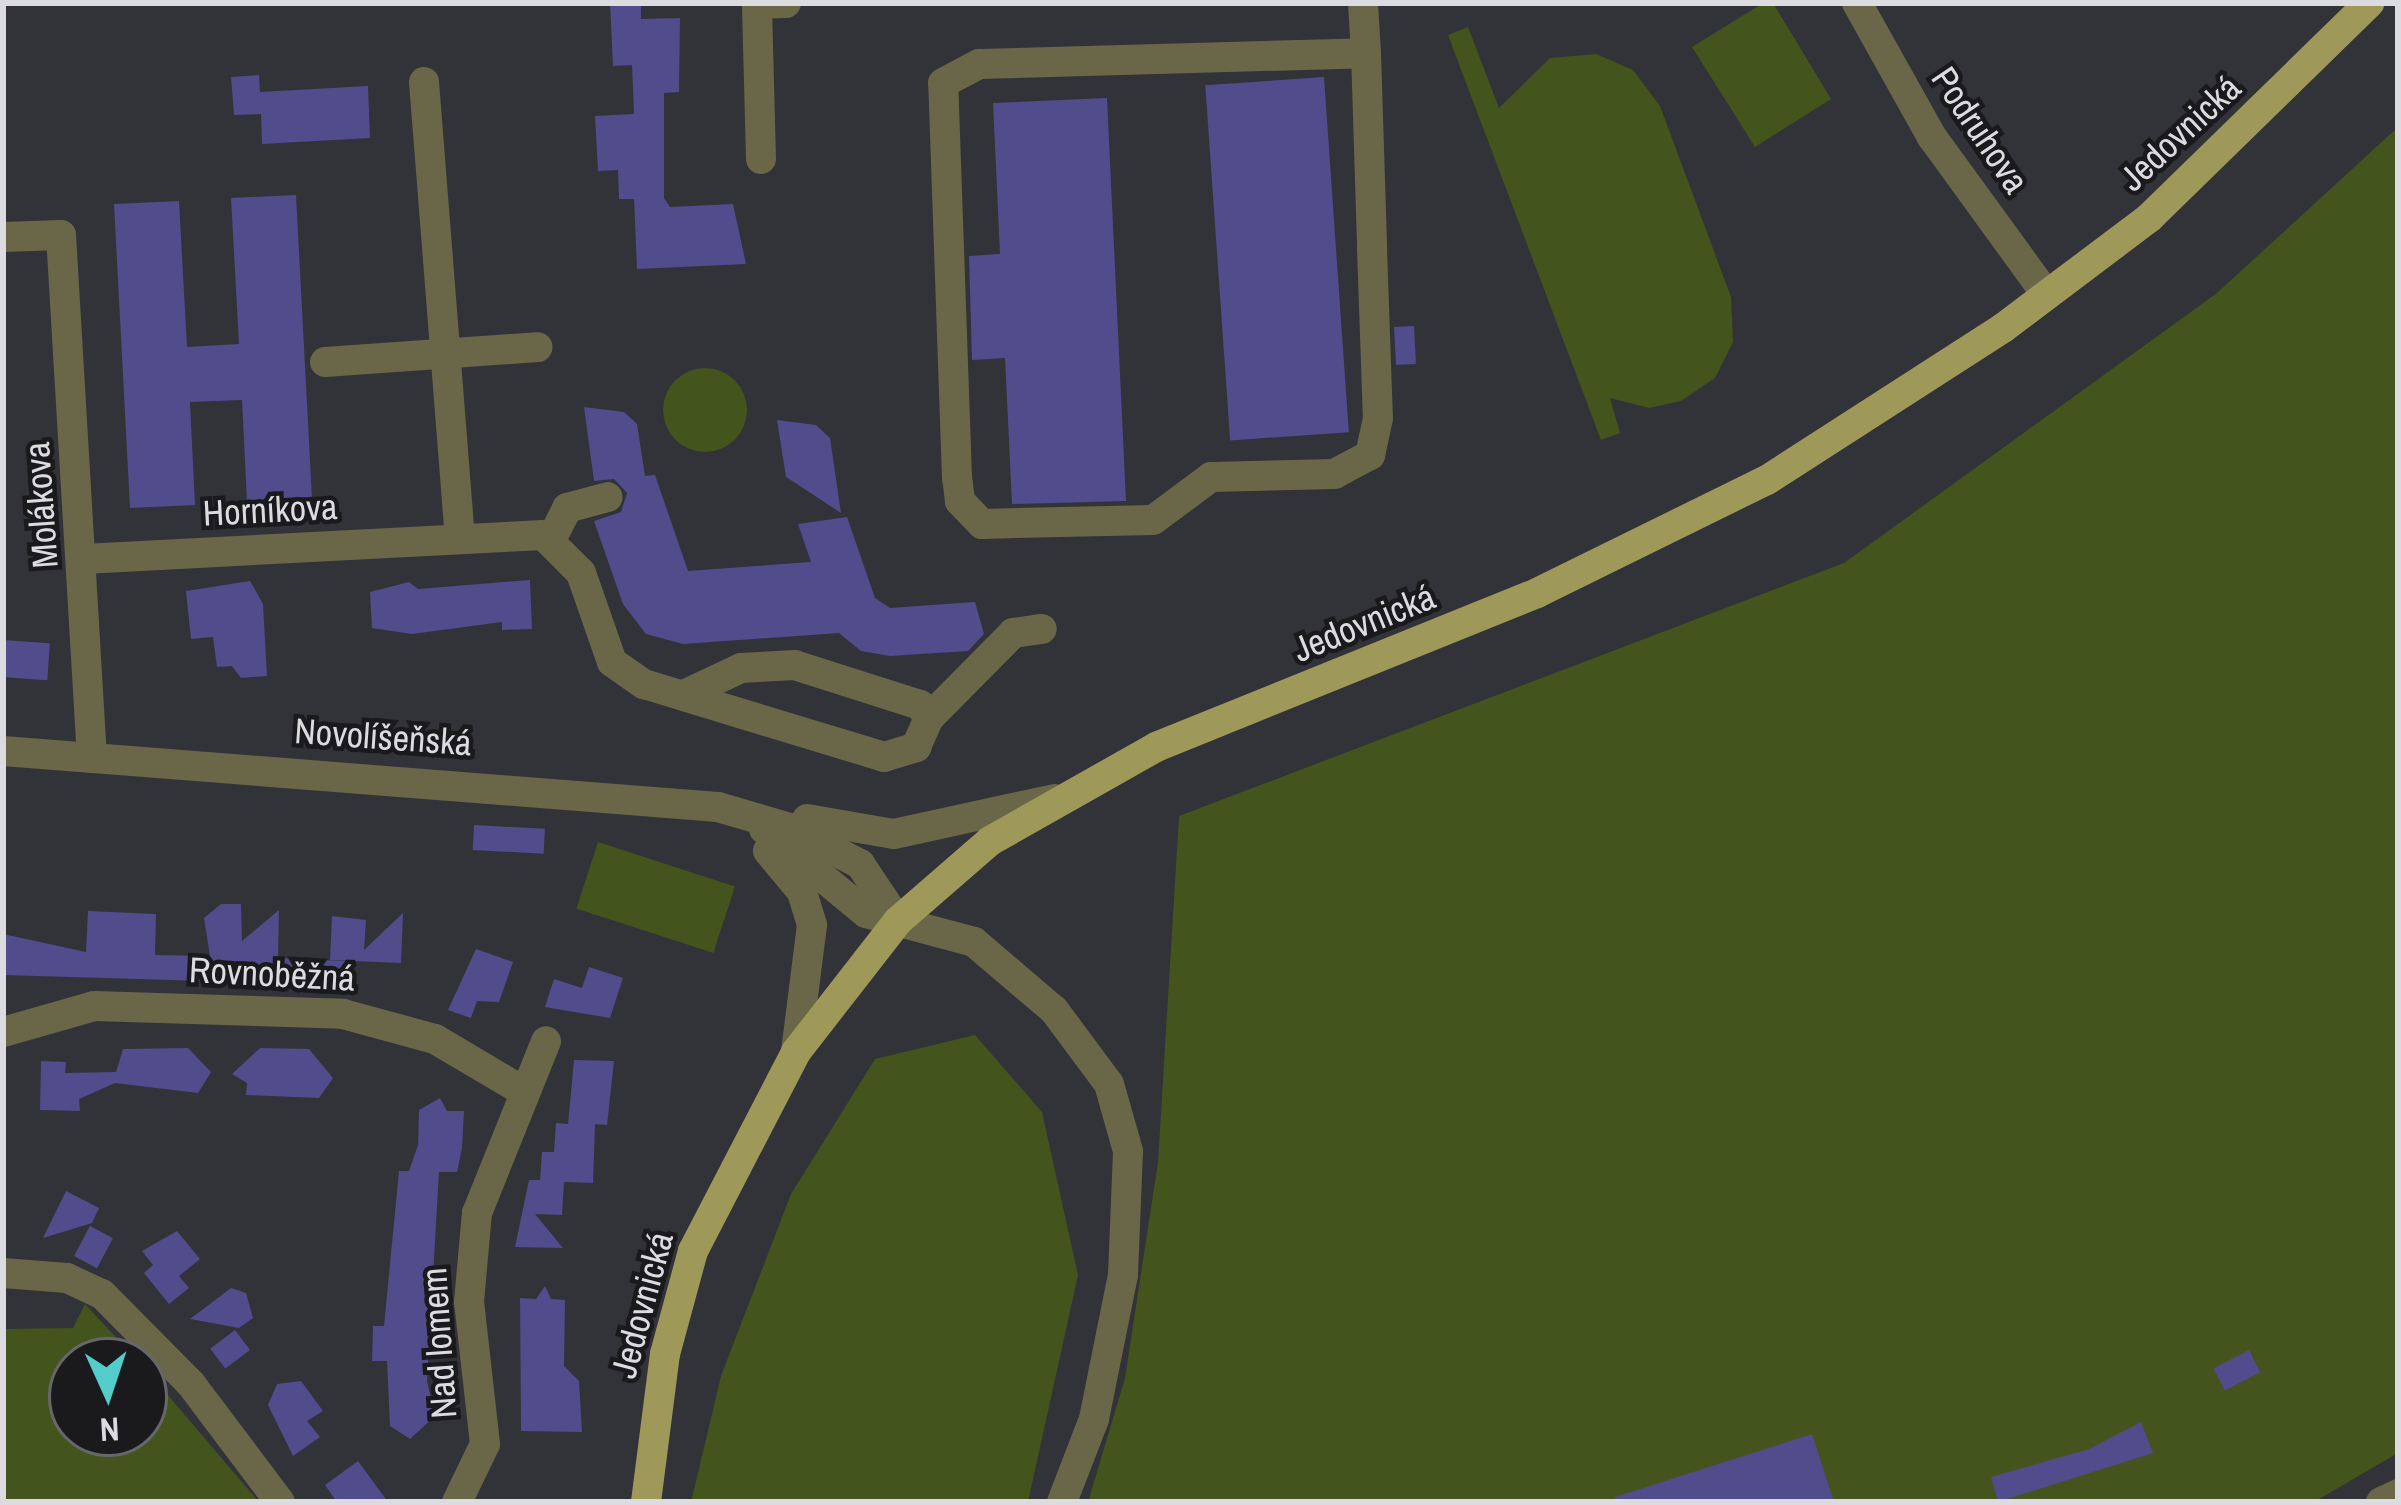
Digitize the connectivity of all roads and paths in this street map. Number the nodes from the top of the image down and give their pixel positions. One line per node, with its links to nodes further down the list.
1 (757, 3): 2 (street); 8 (street)
2 (786, 3)
3 (1364, 3): 6 (street)
4 (1857, 3): 10 (street, Podruhova)
5 (2369, 3): 10 (main road, Jedovnická)
6 (1366, 53): 6 (street)
7 (424, 82): 12 (street)
8 (760, 158)
9 (3, 237): 17 (street, Molákova)
10 (2047, 295): 23 (main road, Jedovnická)
11 (538, 347): 12 (street)
12 (447, 354): 13 (street); 15 (street)
13 (325, 362)
14 (608, 497): 16 (street)
15 (460, 538): 16 (street, Horníkova); 17 (street, Horníkova)
16 (551, 540): 19 (street)
17 (84, 559): 22 (street, Molákova)
18 (1042, 629): 20 (street)
19 (684, 695): 20 (street); 20 (street)
20 (929, 718)
21 (3, 752): 22 (street, Novolíšeňská)
22 (92, 758): 24 (street, Novolíšeňská)
23 (1054, 799): 24 (street); 25 (main road, Jedovnická)
24 (718, 807): 25 (street, Novolíšeňská); 28 (street)
25 (898, 921): 28 (main road, Jedovnická); 35 (street)
26 (3, 1032): 29 (street, Rovnoběžná)
27 (546, 1041): 29 (street, Nad lomem)
28 (796, 1052): 34 (main road, Jedovnická)
29 (523, 1091): 33 (street, Nad lomem)
30 (3, 1273): 32 (street)
31 (2398, 1494): 36 (street)
32 (280, 1502)
33 (457, 1502)
34 (646, 1502)
35 (1062, 1502)
36 (2381, 1502)

